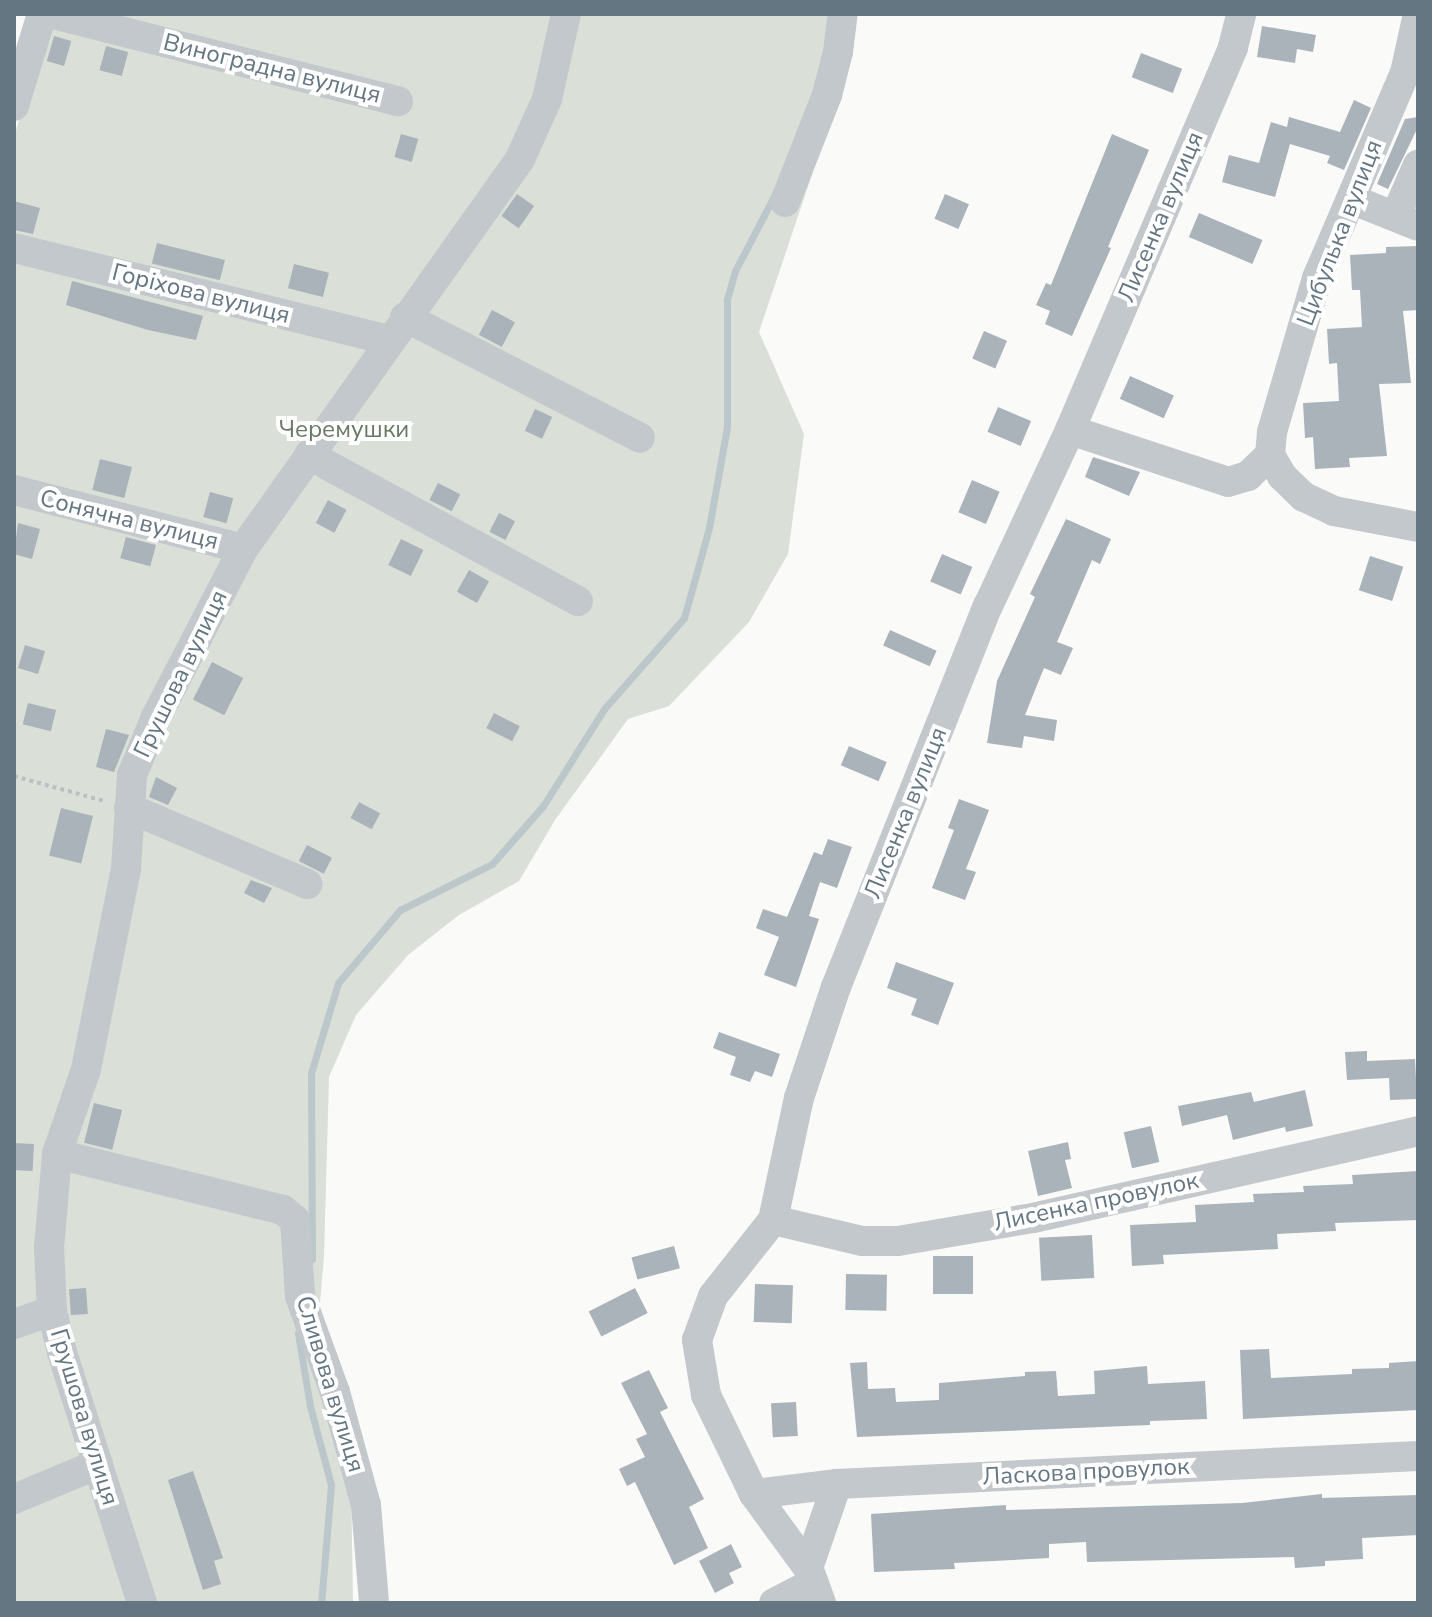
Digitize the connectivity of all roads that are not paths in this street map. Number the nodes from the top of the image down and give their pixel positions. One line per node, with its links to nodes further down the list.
1 (42, 14): 8 (street)
2 (53, 14): 7 (street, Виноградна вулиця)
3 (566, 14): 14 (street, Грушова вулиця)
4 (843, 14): 11 (street)
5 (1241, 14): 15 (street, Лисенка вулиця)
6 (1418, 14): 10 (street, Цибулька вулиця)
7 (398, 101)
8 (14, 106)
9 (1418, 165): 12 (street)
10 (1351, 199): 12 (street); 18 (street, Цибулька вулиця)
11 (785, 202)
12 (1407, 220)
13 (14, 248): 14 (street, Горіхова вулиця)
14 (397, 329): 16 (street, Горіхова вулиця); 17 (street, Грушова вулиця)
15 (1070, 430): 18 (street); 27 (street, Лисенка вулиця)
16 (640, 438)
17 (309, 455): 21 (street, Грушова вулиця); 22 (street)
18 (1270, 455): 20 (street)
19 (14, 490): 21 (street, Сонячна вулиця)
20 (1418, 527)
21 (243, 549): 23 (street, Грушова вулиця)
22 (578, 601)
23 (129, 808): 24 (street); 26 (street, Грушова вулиця)
24 (307, 884)
25 (1418, 1131): 27 (street, Лисенка провулок)
26 (57, 1154): 28 (street, Грушова вулиця); 37 (street, Сливова вулиця)
27 (773, 1220): 33 (street, Лисенка вулиця)
28 (52, 1311): 29 (street); 31 (street, Грушова вулиця)
29 (14, 1324)
30 (1418, 1456): 32 (street, Ласкова провулок)
31 (98, 1464): 34 (street); 36 (street, Грушова вулиця)
32 (837, 1484): 33 (street, Ласкова провулок); 35 (street)
33 (754, 1494): 35 (street, Лисенка вулиця)
34 (14, 1499)
35 (814, 1585): 38 (street)
36 (142, 1603)
37 (374, 1603)
38 (774, 1603)

